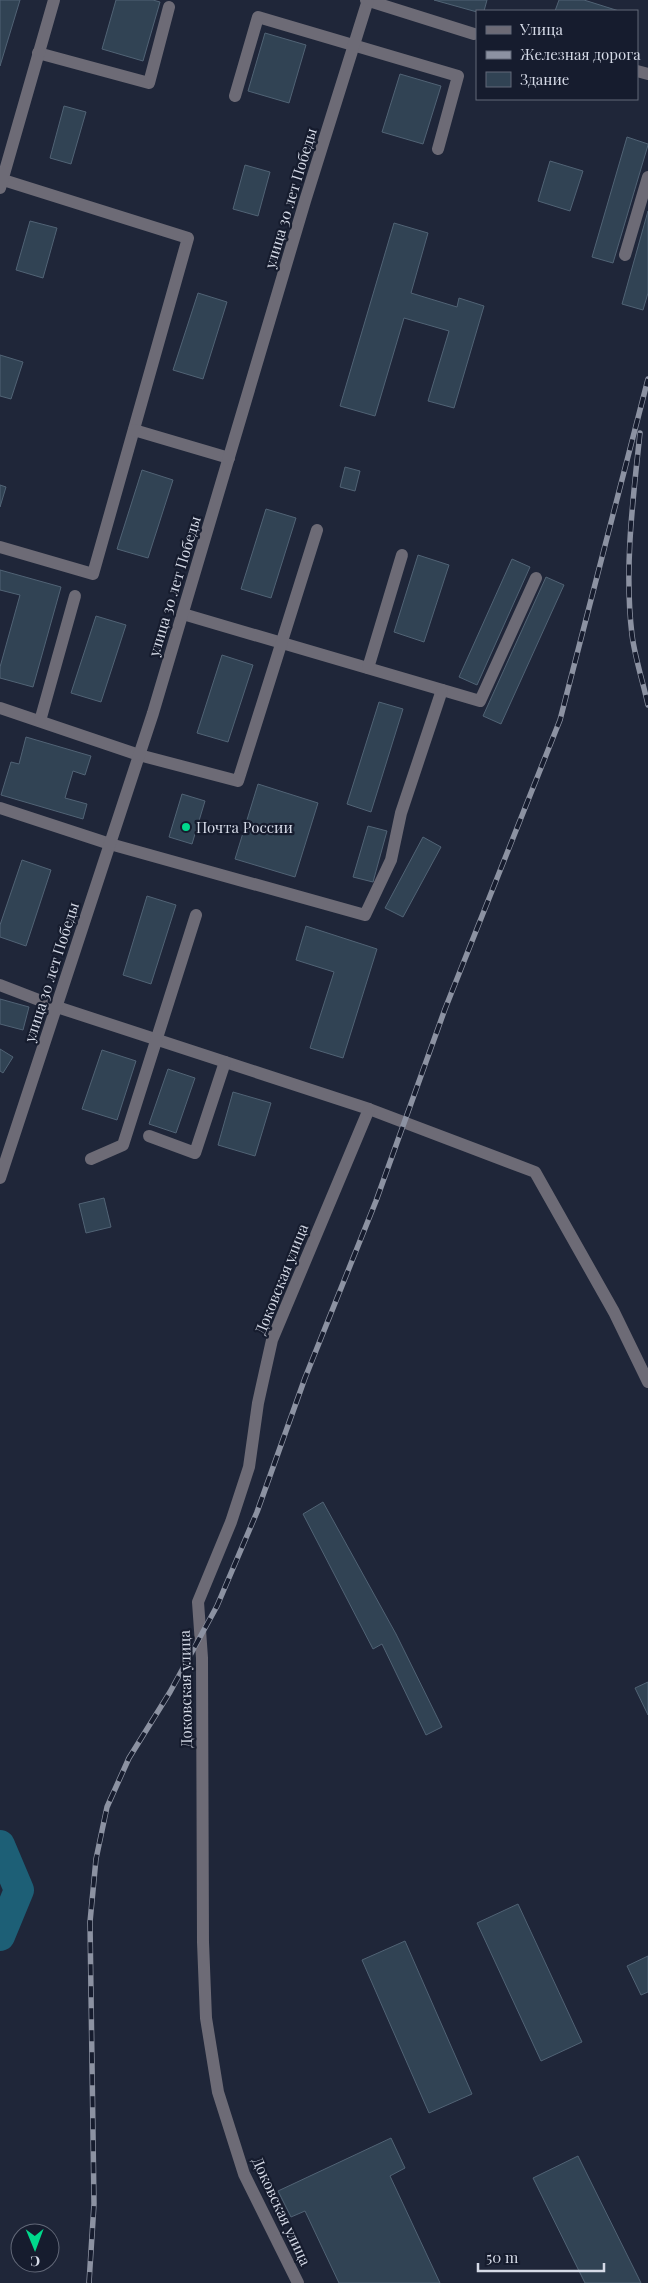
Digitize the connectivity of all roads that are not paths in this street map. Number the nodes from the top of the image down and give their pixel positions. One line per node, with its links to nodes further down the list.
1 (54, 0): 6 (street)
2 (367, 0): 4 (street); 5 (street, улица 30 лет Победы)
3 (169, 7): 6 (street)
4 (474, 34)
5 (354, 44): 7 (street); 8 (street); 13 (street, улица 30 лет Победы)
6 (38, 53): 10 (street)
7 (235, 96)
8 (438, 149)
9 (648, 177): 11 (street)
10 (1, 182): 12 (street)
11 (625, 255)
12 (134, 430): 13 (street); 15 (street)
13 (229, 458): 19 (street, улица 30 лет Победы)
14 (317, 530): 20 (street)
15 (0, 547)
16 (402, 555): 21 (street)
17 (536, 578): 22 (street)
18 (75, 596): 24 (street)
19 (183, 614): 20 (street); 25 (street, улица 30 лет Победы)
20 (282, 643): 21 (street); 25 (street)
21 (368, 668): 22 (street)
22 (442, 690): 27 (street)
23 (0, 708): 24 (street)
24 (40, 721): 25 (street)
25 (139, 755): 27 (street, улица 30 лет Победы)
26 (0, 808): 27 (street)
27 (110, 844): 30 (street, улица 30 лет Победы)
28 (196, 915): 31 (street)
29 (0, 985): 30 (street)
30 (56, 1007): 31 (street); 36 (street, улица 30 лет Победы)
31 (156, 1039): 32 (street); 35 (street)
32 (225, 1062): 33 (street); 34 (street)
33 (369, 1109): 37 (street); 38 (street, Доковская улица)
34 (149, 1136)
35 (91, 1160)
36 (0, 1178)
37 (648, 1382)
38 (298, 2283)

